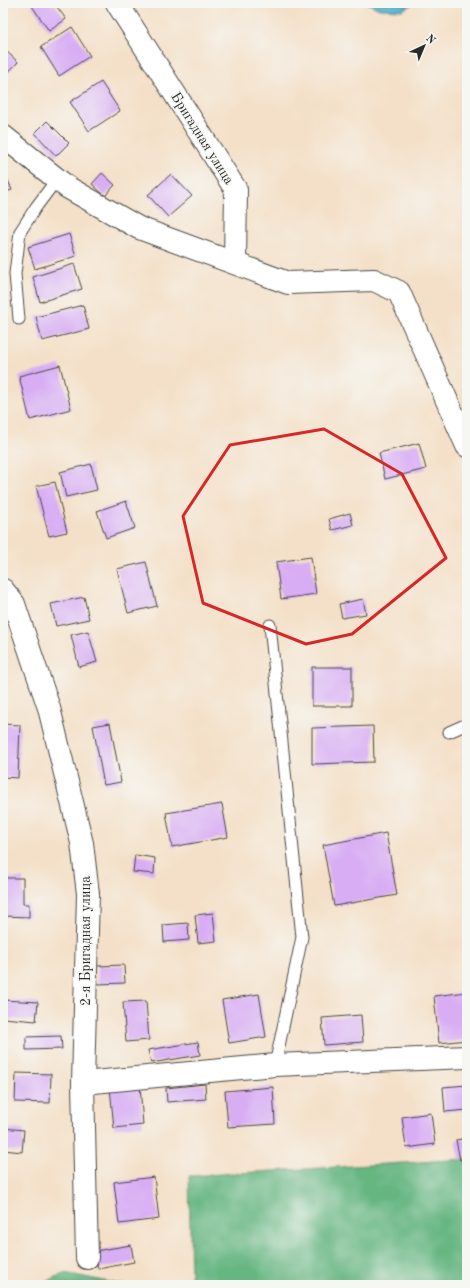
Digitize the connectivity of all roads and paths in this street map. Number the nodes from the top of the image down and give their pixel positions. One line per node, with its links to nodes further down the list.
1 (117, 3): 4 (street, Бригадная улица)
2 (3, 136): 3 (street)
3 (57, 179): 4 (street); 5 (lane)
4 (235, 262): 6 (street)
5 (19, 319)
6 (467, 446)
7 (3, 590): 13 (street, 2-я Бригадная улица)
8 (270, 625): 12 (lane)
9 (467, 724): 10 (lane)
10 (449, 732)
11 (467, 1058): 12 (street)
12 (275, 1065): 13 (street)
13 (83, 1083): 14 (street, 2-я Бригадная улица)
14 (87, 1258)

